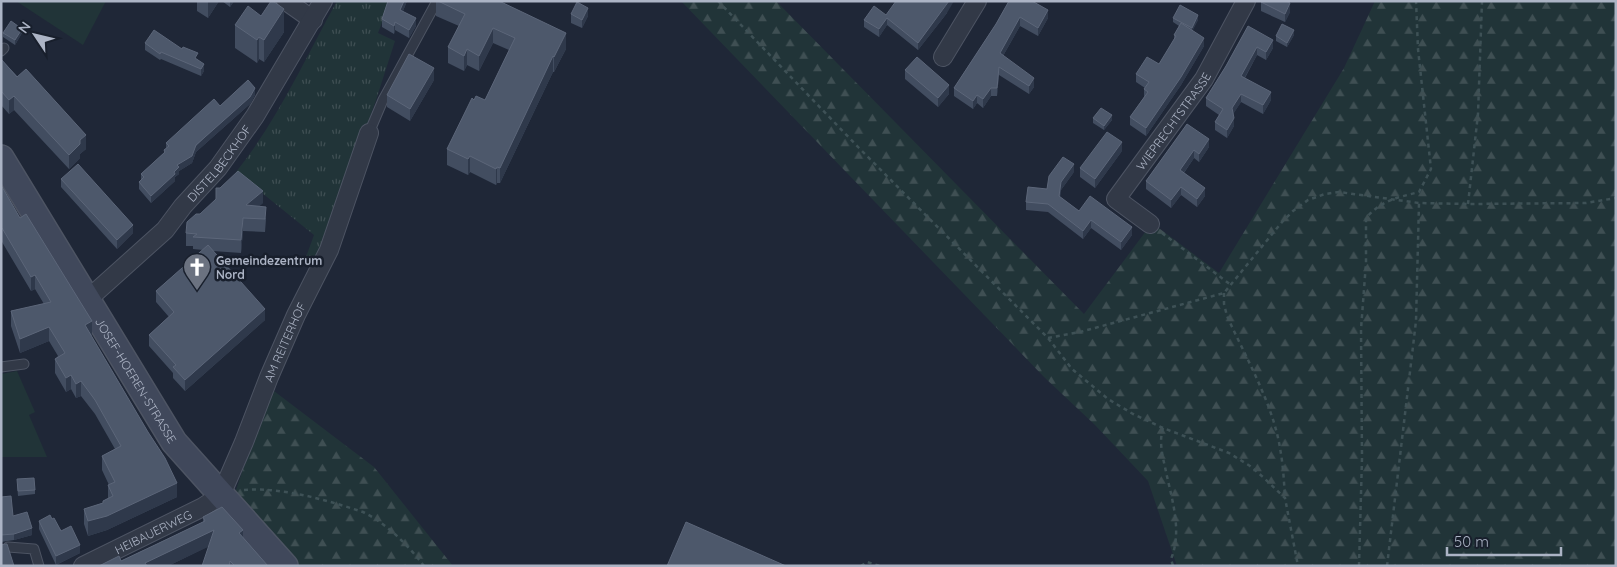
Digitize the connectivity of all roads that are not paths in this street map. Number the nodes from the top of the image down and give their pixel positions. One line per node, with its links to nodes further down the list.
1 (286, 1): 6 (street)
2 (323, 1): 6 (street, DISTELBECKHOF)
3 (437, 1): 8 (lane)
4 (977, 1): 7 (street)
5 (1246, 1): 10 (street, WIEPRECHTSTRASSE)
6 (312, 20): 11 (street, DISTELBECKHOF)
7 (943, 58)
8 (368, 133): 14 (street, AM REITERHOF)
9 (7, 172): 11 (street, JOSEF-HOEREN-STRASSE)
10 (1150, 224)
11 (87, 300): 14 (street, JOSEF-HOEREN-STRASSE)
12 (24, 364): 13 (lane)
13 (1, 367)
14 (221, 495): 17 (street, HEIBAUERWEG); 18 (street, JOSEF-HOEREN-STRASSE)
15 (8, 547): 16 (lane)
16 (39, 566)
17 (83, 566)
18 (285, 566)

